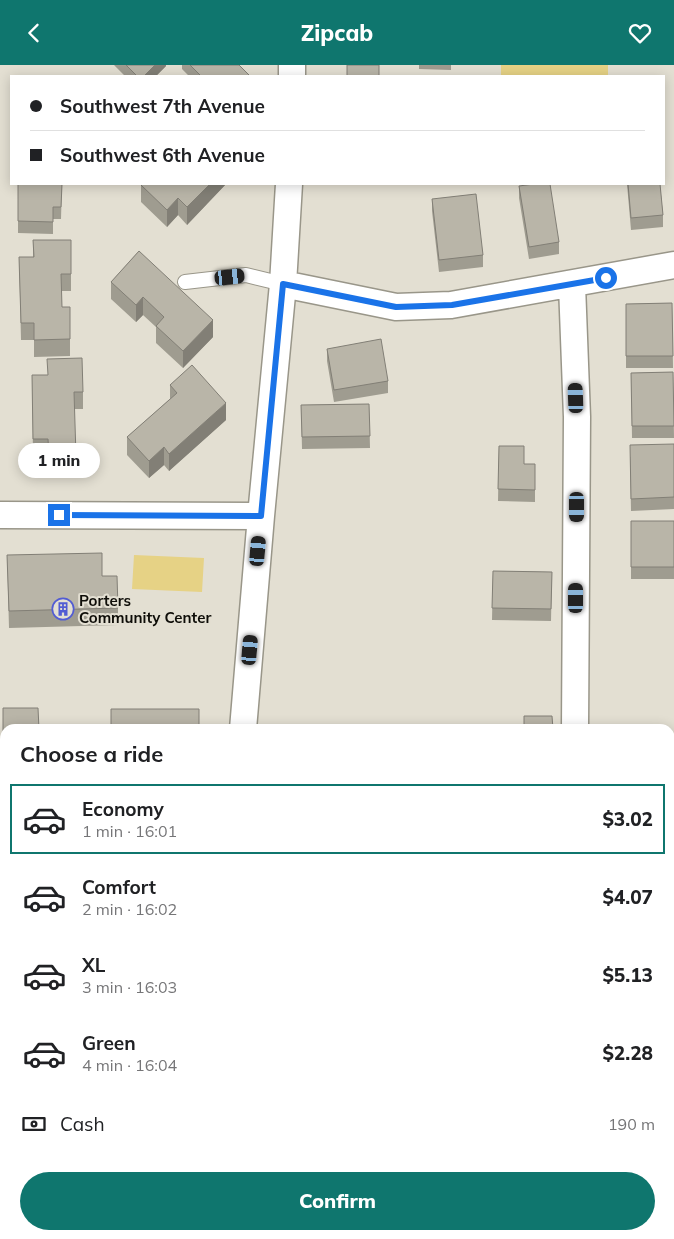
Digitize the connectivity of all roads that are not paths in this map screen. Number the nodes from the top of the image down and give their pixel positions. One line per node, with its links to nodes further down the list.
1 (289, 185): 4 (street)
2 (674, 265): 5 (street)
3 (185, 282): 4 (lane)
4 (283, 284): 5 (street); 7 (street)
5 (572, 285): 9 (street)
6 (0, 515): 7 (street)
7 (261, 516): 8 (street)
8 (243, 724)
9 (575, 724)

